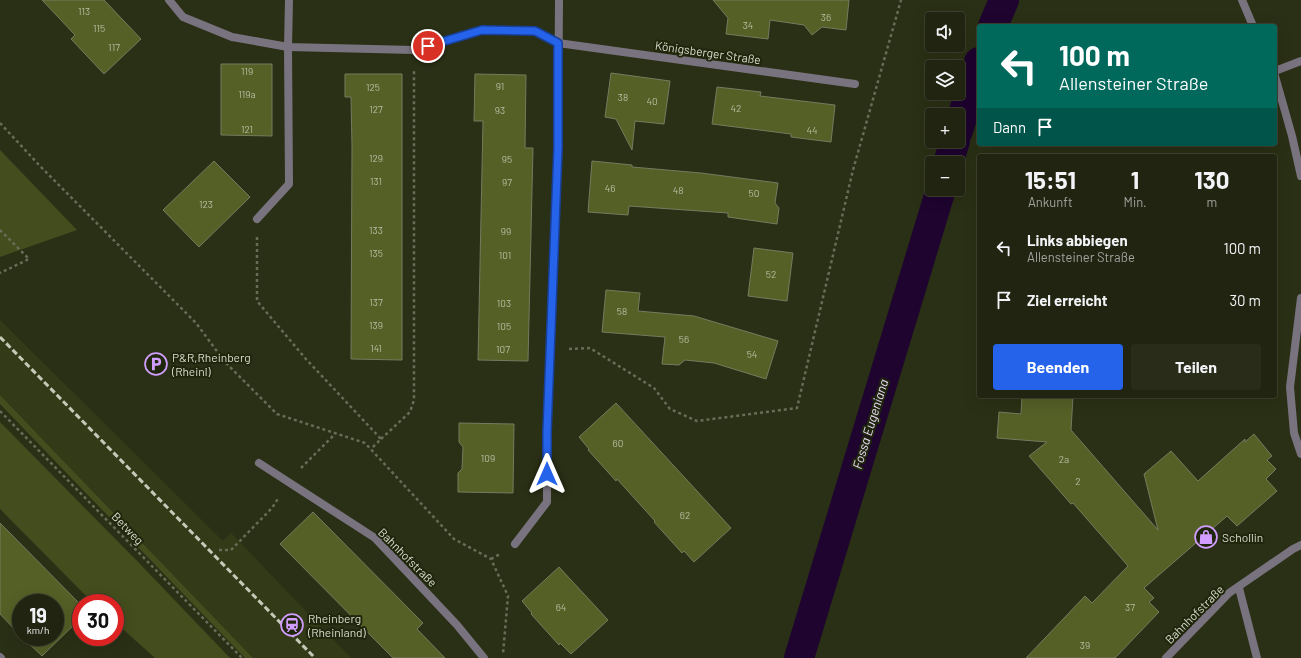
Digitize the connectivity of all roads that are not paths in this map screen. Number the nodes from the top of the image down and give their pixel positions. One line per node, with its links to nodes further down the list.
1 (169, 0): 7 (street, Königsberger Straße)
2 (289, 0): 7 (street)
3 (559, 0): 6 (street)
4 (1242, 0): 5 (street)
5 (1253, 24)
6 (558, 43): 7 (street, Königsberger Straße); 11 (street, Königsberger Straße); 17 (street)
7 (288, 47): 13 (street)
8 (1301, 61): 9 (street)
9 (1277, 70)
10 (1277, 83): 12 (street)
11 (855, 84)
12 (1301, 176)
13 (257, 219)
14 (1301, 298): 15 (street)
15 (1301, 454)
16 (260, 463): 20 (street, Bahnhofstraße)
17 (515, 544)
18 (1301, 545): 19 (street, Bahnhofstraße)
19 (1239, 588): 21 (street, Bahnhofstraße); 22 (street, Bahnhofstraße)
20 (484, 658)
21 (1166, 658)
22 (1257, 658)

